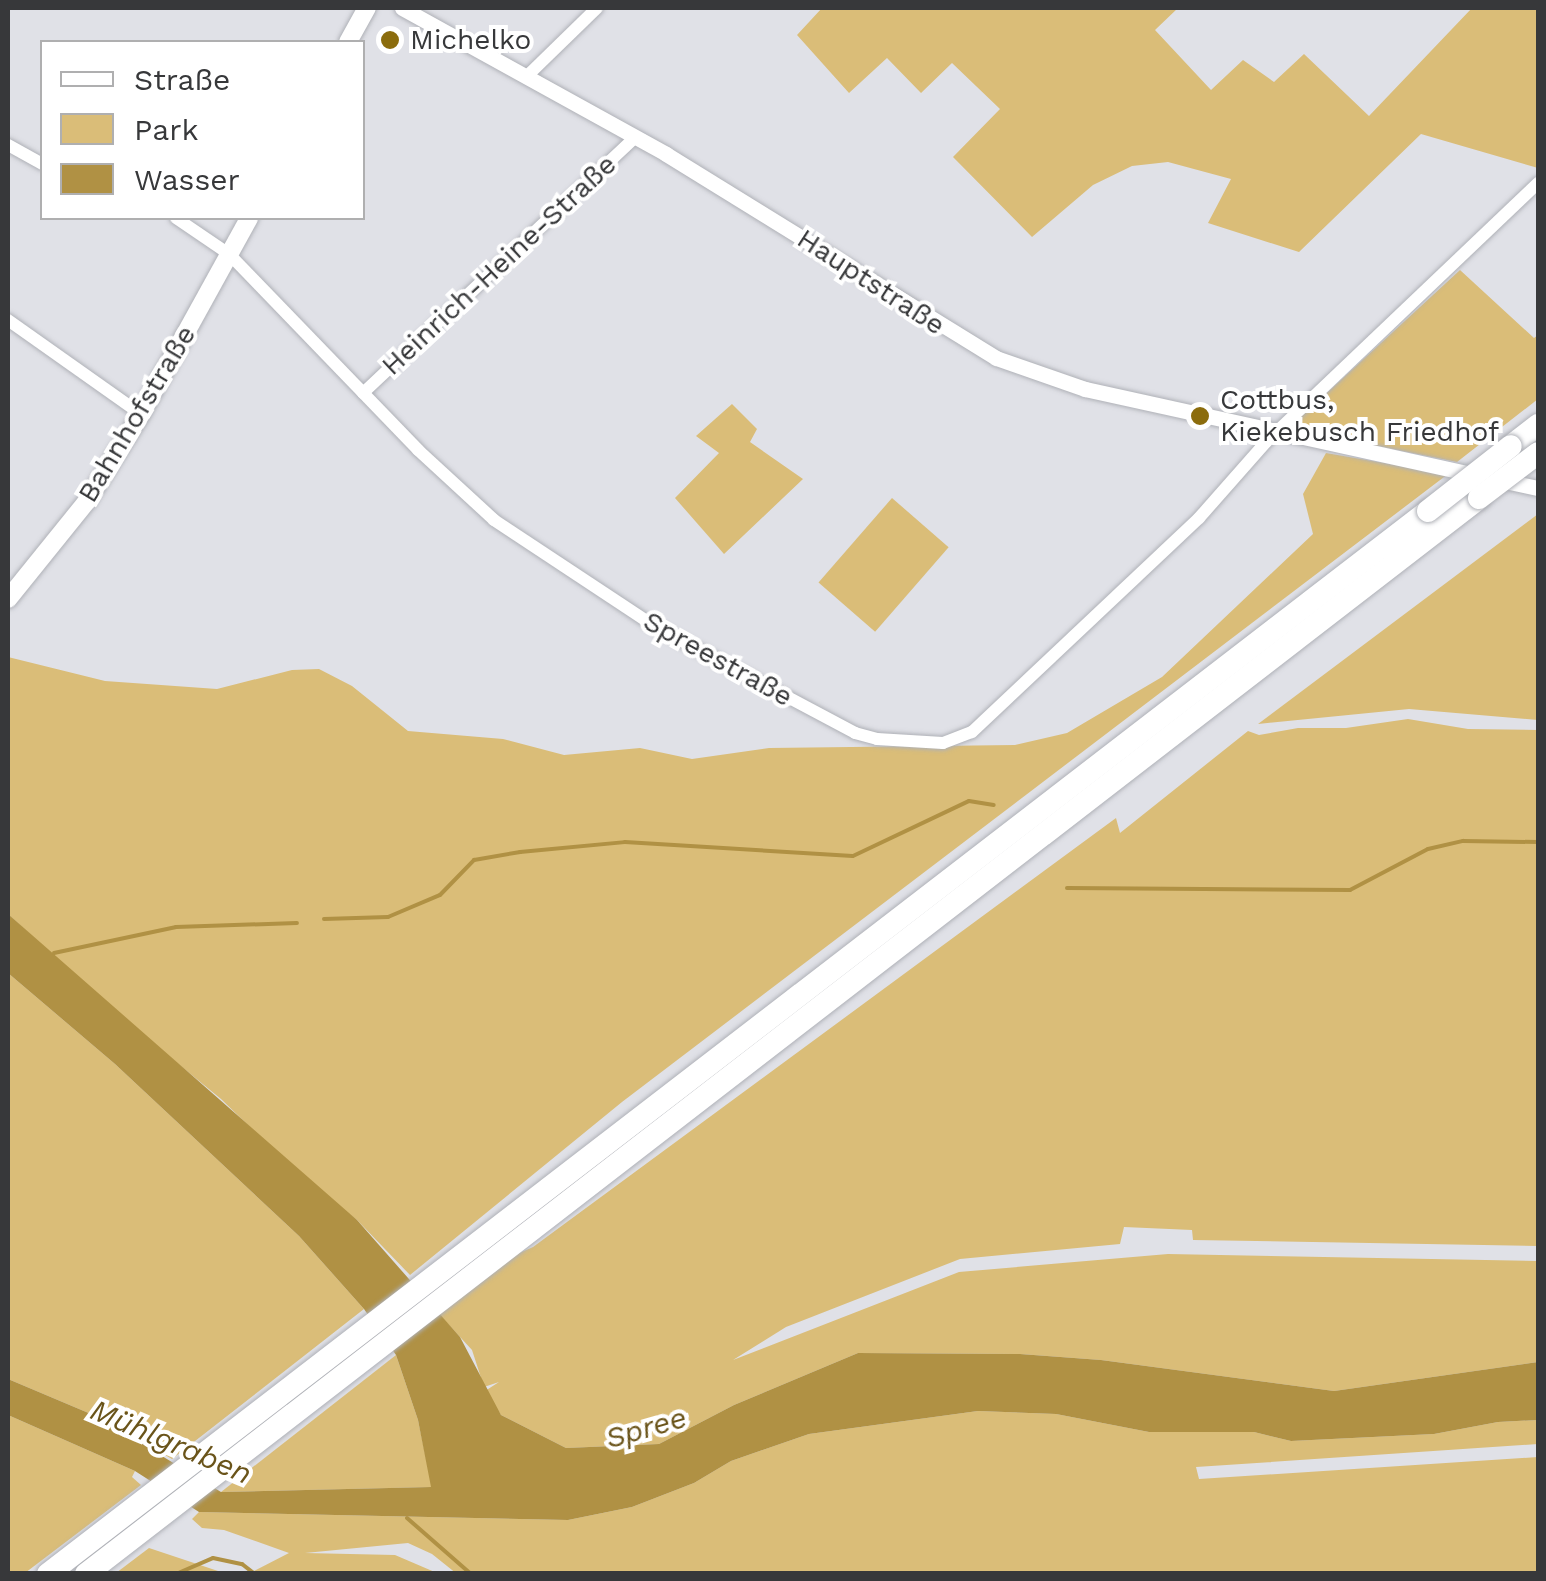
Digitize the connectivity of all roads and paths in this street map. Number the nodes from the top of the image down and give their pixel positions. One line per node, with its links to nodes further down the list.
1 (367, 8): 4 (main road)
2 (402, 8): 5 (street, Hauptstraße)
3 (598, 8): 5 (street)
4 (349, 40)
5 (528, 75): 6 (street, Hauptstraße)
6 (636, 137): 14 (street, Heinrich-Heine-Straße); 17 (street, Hauptstraße)
7 (8, 146): 8 (street)
8 (40, 163)
9 (1538, 183): 17 (street, Spreestraße)
10 (179, 220): 12 (street, Spreestraße)
11 (249, 220): 12 (main road, Bahnhofstraße)
12 (229, 254): 14 (street, Spreestraße); 15 (main road, Bahnhofstraße)
13 (8, 320): 15 (street)
14 (363, 393): 17 (street, Spreestraße)
15 (142, 414): 20 (main road, Bahnhofstraße)
16 (1538, 425): 21 (highway, bridge)
17 (1276, 434): 19 (street, Hauptstraße)
18 (1538, 454): 21 (highway, bridge)
19 (1538, 488)
20 (8, 599)
21 (449, 1278): 22 (highway); 23 (highway)
22 (48, 1574)
23 (86, 1574)

